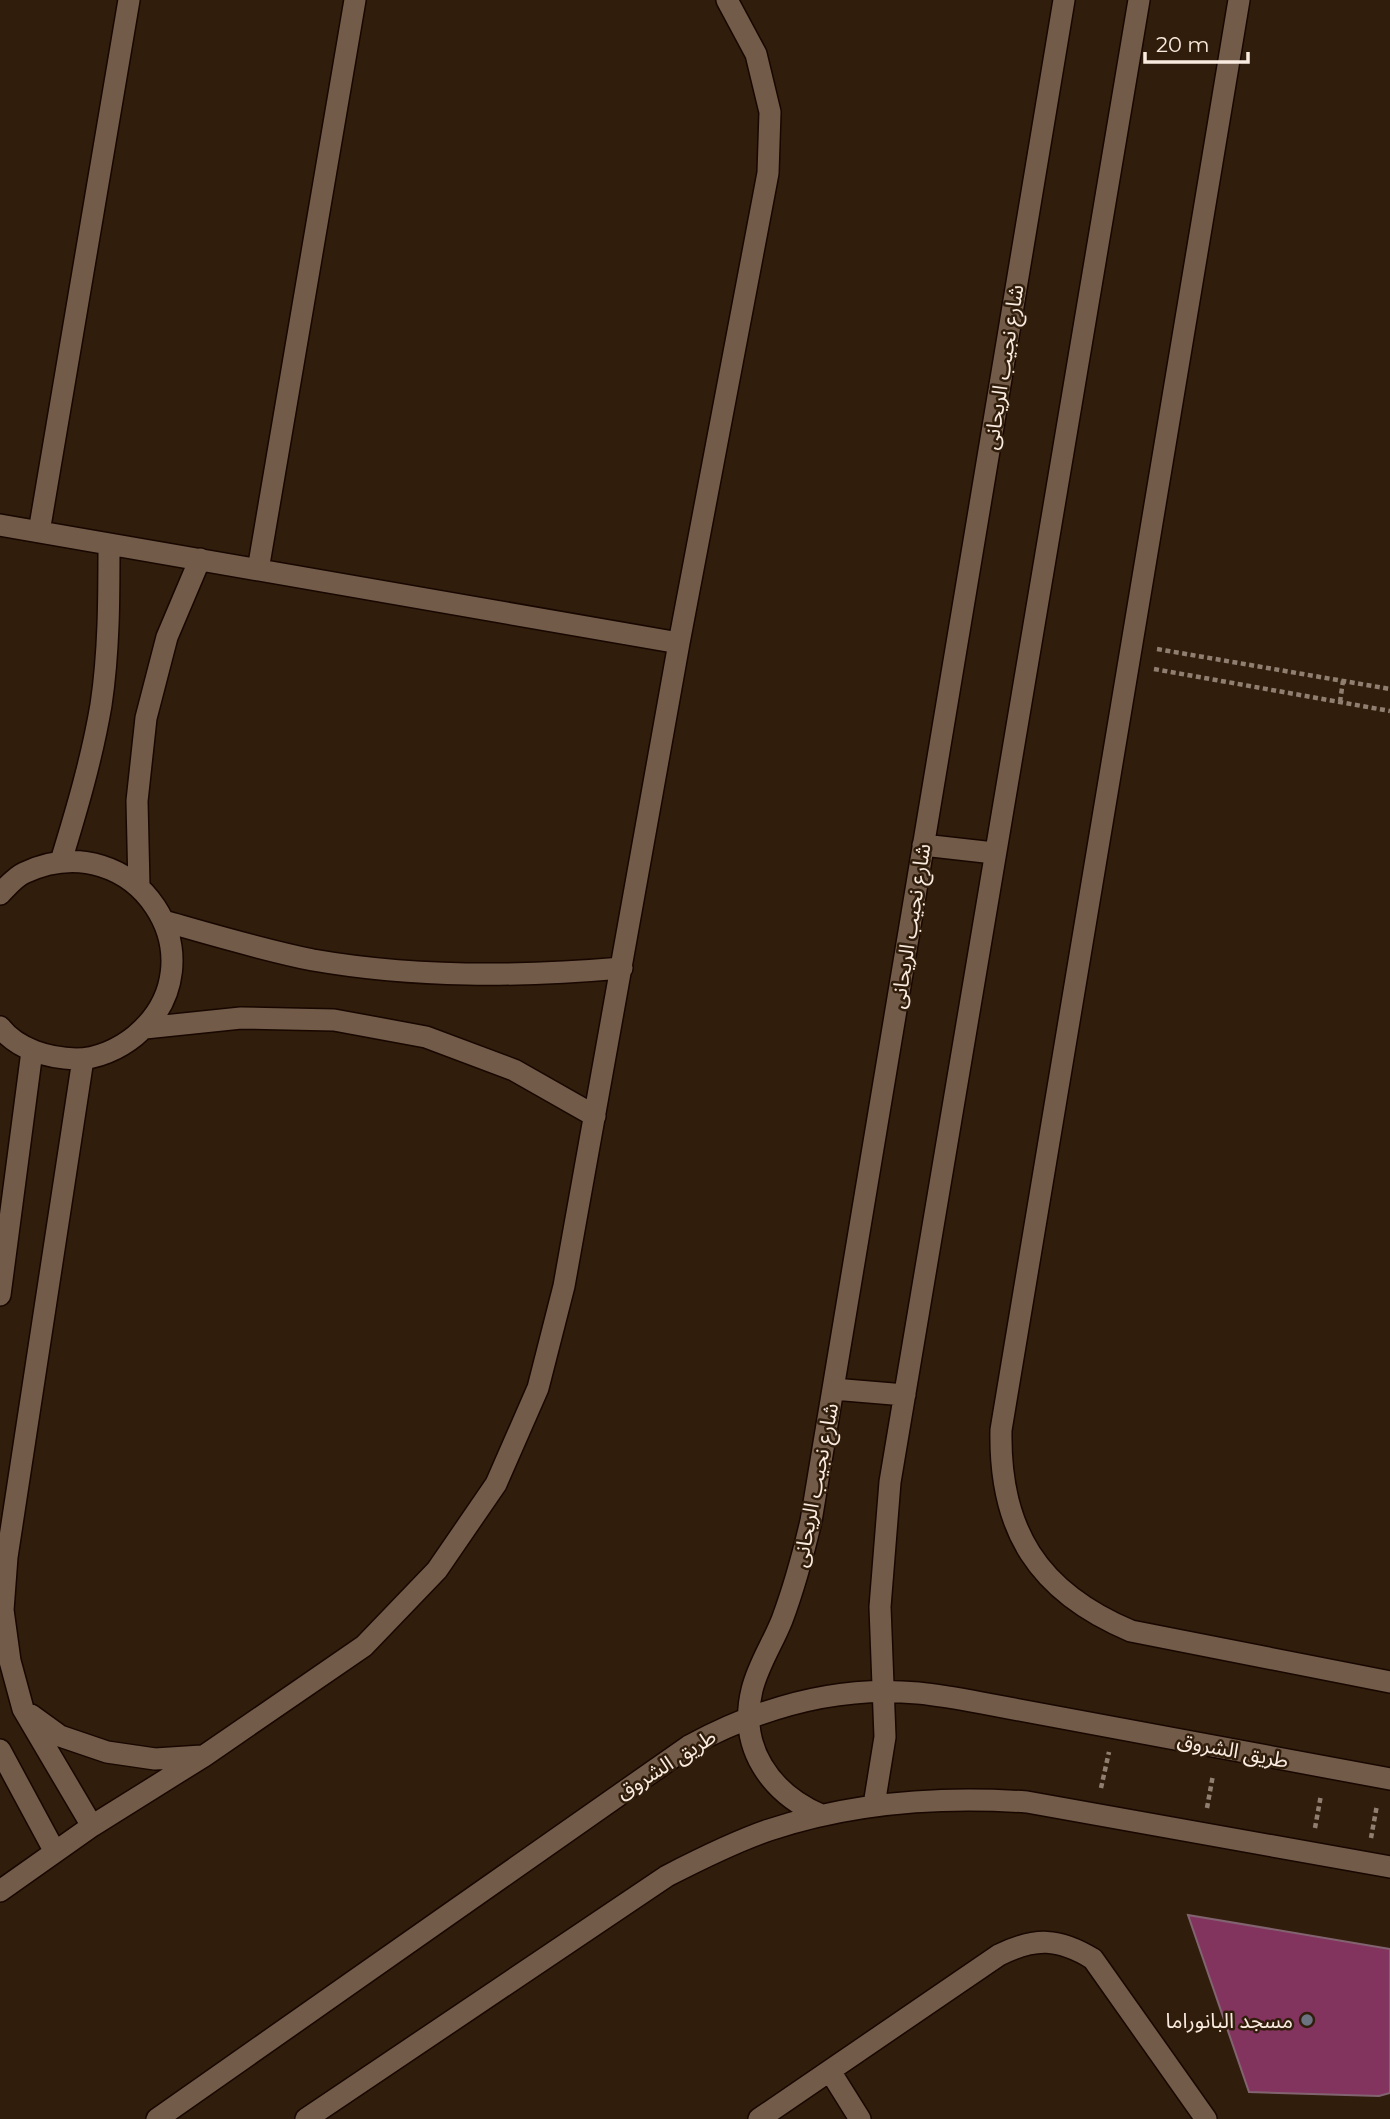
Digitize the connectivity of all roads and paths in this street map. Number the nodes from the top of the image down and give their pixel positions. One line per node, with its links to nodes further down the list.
1 (129, 0): 8 (street)
2 (355, 0): 11 (street)
3 (727, 0): 12 (street)
4 (1064, 0): 18 (street, شارع نجيب الريحانى)
5 (1139, 0): 19 (street)
6 (1239, 0): 13 (street)
7 (0, 525): 8 (street)
8 (40, 532): 9 (street)
9 (109, 544): 10 (street); 20 (street)
10 (200, 559): 11 (street); 21 (street)
11 (258, 570): 12 (street)
12 (679, 643): 24 (street)
13 (1130, 655): 14 (path); 16 (path); 33 (street)
14 (1343, 681): 15 (path); 16 (path)
15 (1390, 689)
16 (1340, 702): 17 (path)
17 (1390, 711)
18 (923, 845): 19 (street); 31 (street, شارع نجيب الريحانى)
19 (994, 853): 32 (street)
20 (61, 861): 21 (street); 22 (street)
21 (139, 886): 23 (street)
22 (0, 894)
23 (164, 921): 24 (street); 26 (street)
24 (622, 968): 29 (street)
25 (0, 1027): 27 (street)
26 (145, 1028): 28 (street); 29 (street)
27 (32, 1051): 28 (street); 30 (street)
28 (83, 1059): 35 (street)
29 (595, 1116): 40 (street)
30 (0, 1295)
31 (833, 1389): 32 (street); 36 (street, شارع نجيب الريحانى)
32 (905, 1395): 34 (street)
33 (1390, 1682)
34 (883, 1692): 36 (street, طريق الشروق); 37 (street, طريق الشروق); 43 (street)
35 (23, 1709): 40 (street); 46 (street)
36 (749, 1717): 45 (street, شارع نجيب الريحانى); 54 (street, طريق الشروق)
37 (1114, 1727): 38 (street, طريق الشروق); 44 (path)
38 (1219, 1747): 41 (street, طريق الشروق); 47 (path)
39 (0, 1750): 48 (street)
40 (204, 1756): 46 (street)
41 (1326, 1767): 42 (street, طريق الشروق); 49 (path)
42 (1386, 1778): 50 (path)
43 (874, 1805): 44 (street); 45 (street)
44 (1096, 1813): 47 (street)
45 (821, 1815): 55 (street)
46 (92, 1826): 48 (street)
47 (1202, 1833): 49 (street)
48 (55, 1853): 52 (street)
49 (1311, 1853): 50 (street)
50 (1366, 1863): 51 (street)
51 (1390, 1867)
52 (0, 1891)
53 (830, 2071): 56 (street); 57 (street); 58 (street)
54 (157, 2119)
55 (306, 2119)
56 (759, 2119)
57 (860, 2119)
58 (1206, 2119)

